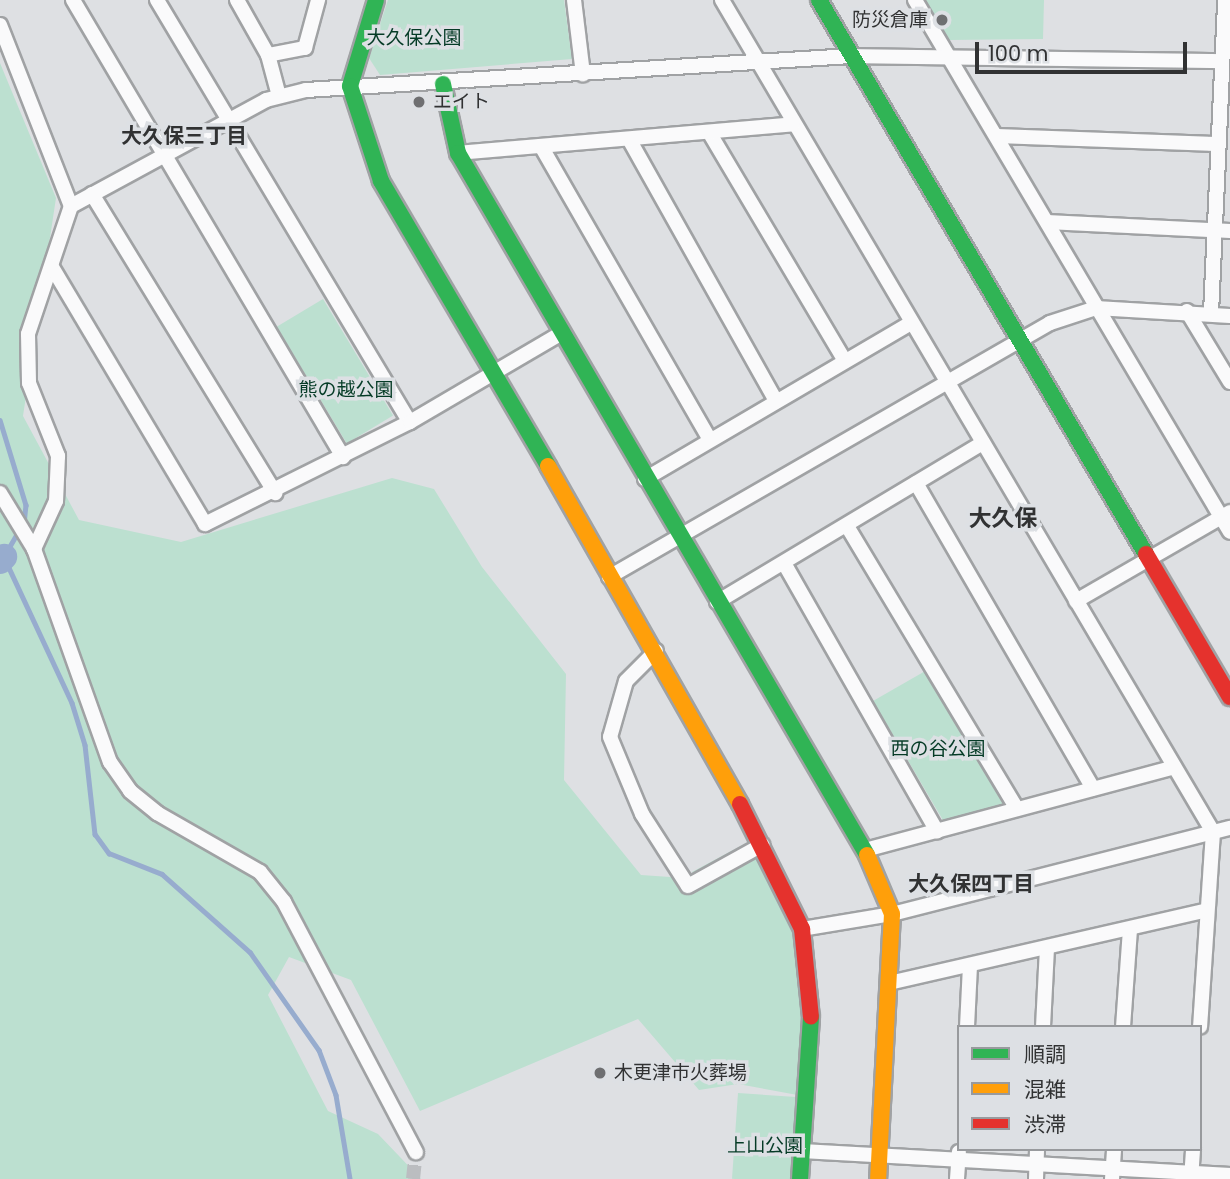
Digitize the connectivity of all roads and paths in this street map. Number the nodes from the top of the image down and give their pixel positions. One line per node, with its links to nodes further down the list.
1 (73, 0): 29 (street)
2 (157, 0): 21 (street)
3 (237, 0): 12 (street)
4 (318, 0): 12 (street)
5 (376, 0): 19 (street)
6 (574, 0): 17 (street)
7 (722, 0): 16 (street)
8 (819, 0): 14 (street)
9 (915, 0): 13 (street)
10 (1225, 0): 15 (street)
11 (0, 24): 31 (street)
12 (268, 55): 20 (street)
13 (947, 55): 14 (street); 15 (street); 24 (street)
14 (851, 56): 16 (street); 42 (street)
15 (1222, 61): 26 (street)
16 (757, 63): 17 (street); 22 (street)
17 (583, 74): 18 (street)
18 (443, 84): 19 (street); 28 (street)
19 (350, 86): 20 (street); 44 (street)
20 (279, 96): 21 (street)
21 (226, 120): 29 (street); 48 (street)
22 (793, 124): 23 (street); 40 (street)
23 (709, 132): 25 (street); 43 (street)
24 (997, 136): 26 (street); 32 (street)
25 (629, 138): 27 (street); 47 (street)
26 (1218, 144): 33 (street)
27 (541, 146): 28 (street); 49 (street)
28 (458, 153): 41 (street)
29 (159, 155): 30 (street); 51 (street)
30 (92, 194): 31 (street); 55 (street)
31 (71, 206): 35 (street)
32 (1047, 222): 33 (street); 36 (street)
33 (1214, 229): 34 (street); 38 (street)
34 (1230, 232)
35 (52, 267): 55 (street); 60 (street)
36 (1096, 308): 37 (street); 42 (street); 56 (street)
37 (1187, 311): 38 (street); 45 (street)
38 (1211, 313): 39 (street)
39 (1230, 316)
40 (911, 323): 43 (street); 46 (street)
41 (560, 334): 44 (street); 52 (street)
42 (1020, 338): 46 (street); 61 (street)
43 (845, 361): 47 (street)
44 (490, 374): 48 (street); 63 (street)
45 (1230, 382)
46 (947, 384): 50 (street); 59 (street)
47 (776, 401): 49 (street)
48 (410, 422): 51 (street)
49 (710, 440): 52 (street)
50 (983, 443): 53 (street); 64 (street)
51 (342, 457): 55 (street)
52 (645, 479): 59 (street)
53 (916, 483): 57 (street); 69 (street)
54 (0, 493): 60 (street)
55 (275, 493)
56 (1225, 514): 58 (street); 61 (street)
57 (847, 526): 62 (street); 70 (street)
58 (1230, 532)
59 (678, 537): 63 (street); 65 (street)
60 (34, 549): 91 (street)
61 (1148, 558): 64 (street); 67 (street)
62 (784, 564): 65 (street); 72 (street)
63 (609, 577): 66 (street)
64 (1076, 601): 68 (street)
65 (717, 602): 75 (street)
66 (656, 651): 74 (street); 74 (street)
67 (1230, 697)
68 (1174, 767): 69 (street); 73 (street)
69 (1093, 788): 70 (street)
70 (1017, 809): 72 (street)
71 (1230, 828): 73 (street)
72 (937, 831): 75 (street)
73 (1213, 832): 76 (street); 77 (street)
74 (762, 845): 78 (street)
75 (865, 850): 77 (street)
76 (1208, 910): 79 (street); 86 (street)
77 (892, 914): 78 (street); 82 (street)
78 (802, 929): 87 (street)
79 (1130, 929): 80 (street); 85 (street)
80 (1047, 949): 81 (street); 84 (street)
81 (970, 966): 82 (street); 83 (street)
82 (890, 983): 92 (street)
83 (967, 1025)
84 (1044, 1025)
85 (1123, 1025)
86 (1200, 1025)
87 (802, 1151): 92 (street); 98 (street)
88 (1037, 1151): 94 (street)
89 (1114, 1151): 95 (street)
90 (1192, 1151): 97 (street)
91 (415, 1152)
92 (879, 1154): 93 (street); 99 (street)
93 (959, 1154): 94 (street); 100 (street)
94 (1036, 1172): 95 (street)
95 (1112, 1174): 97 (street)
96 (1230, 1175): 97 (street)
97 (1191, 1176)
98 (800, 1179)
99 (878, 1179)
100 (957, 1179)

